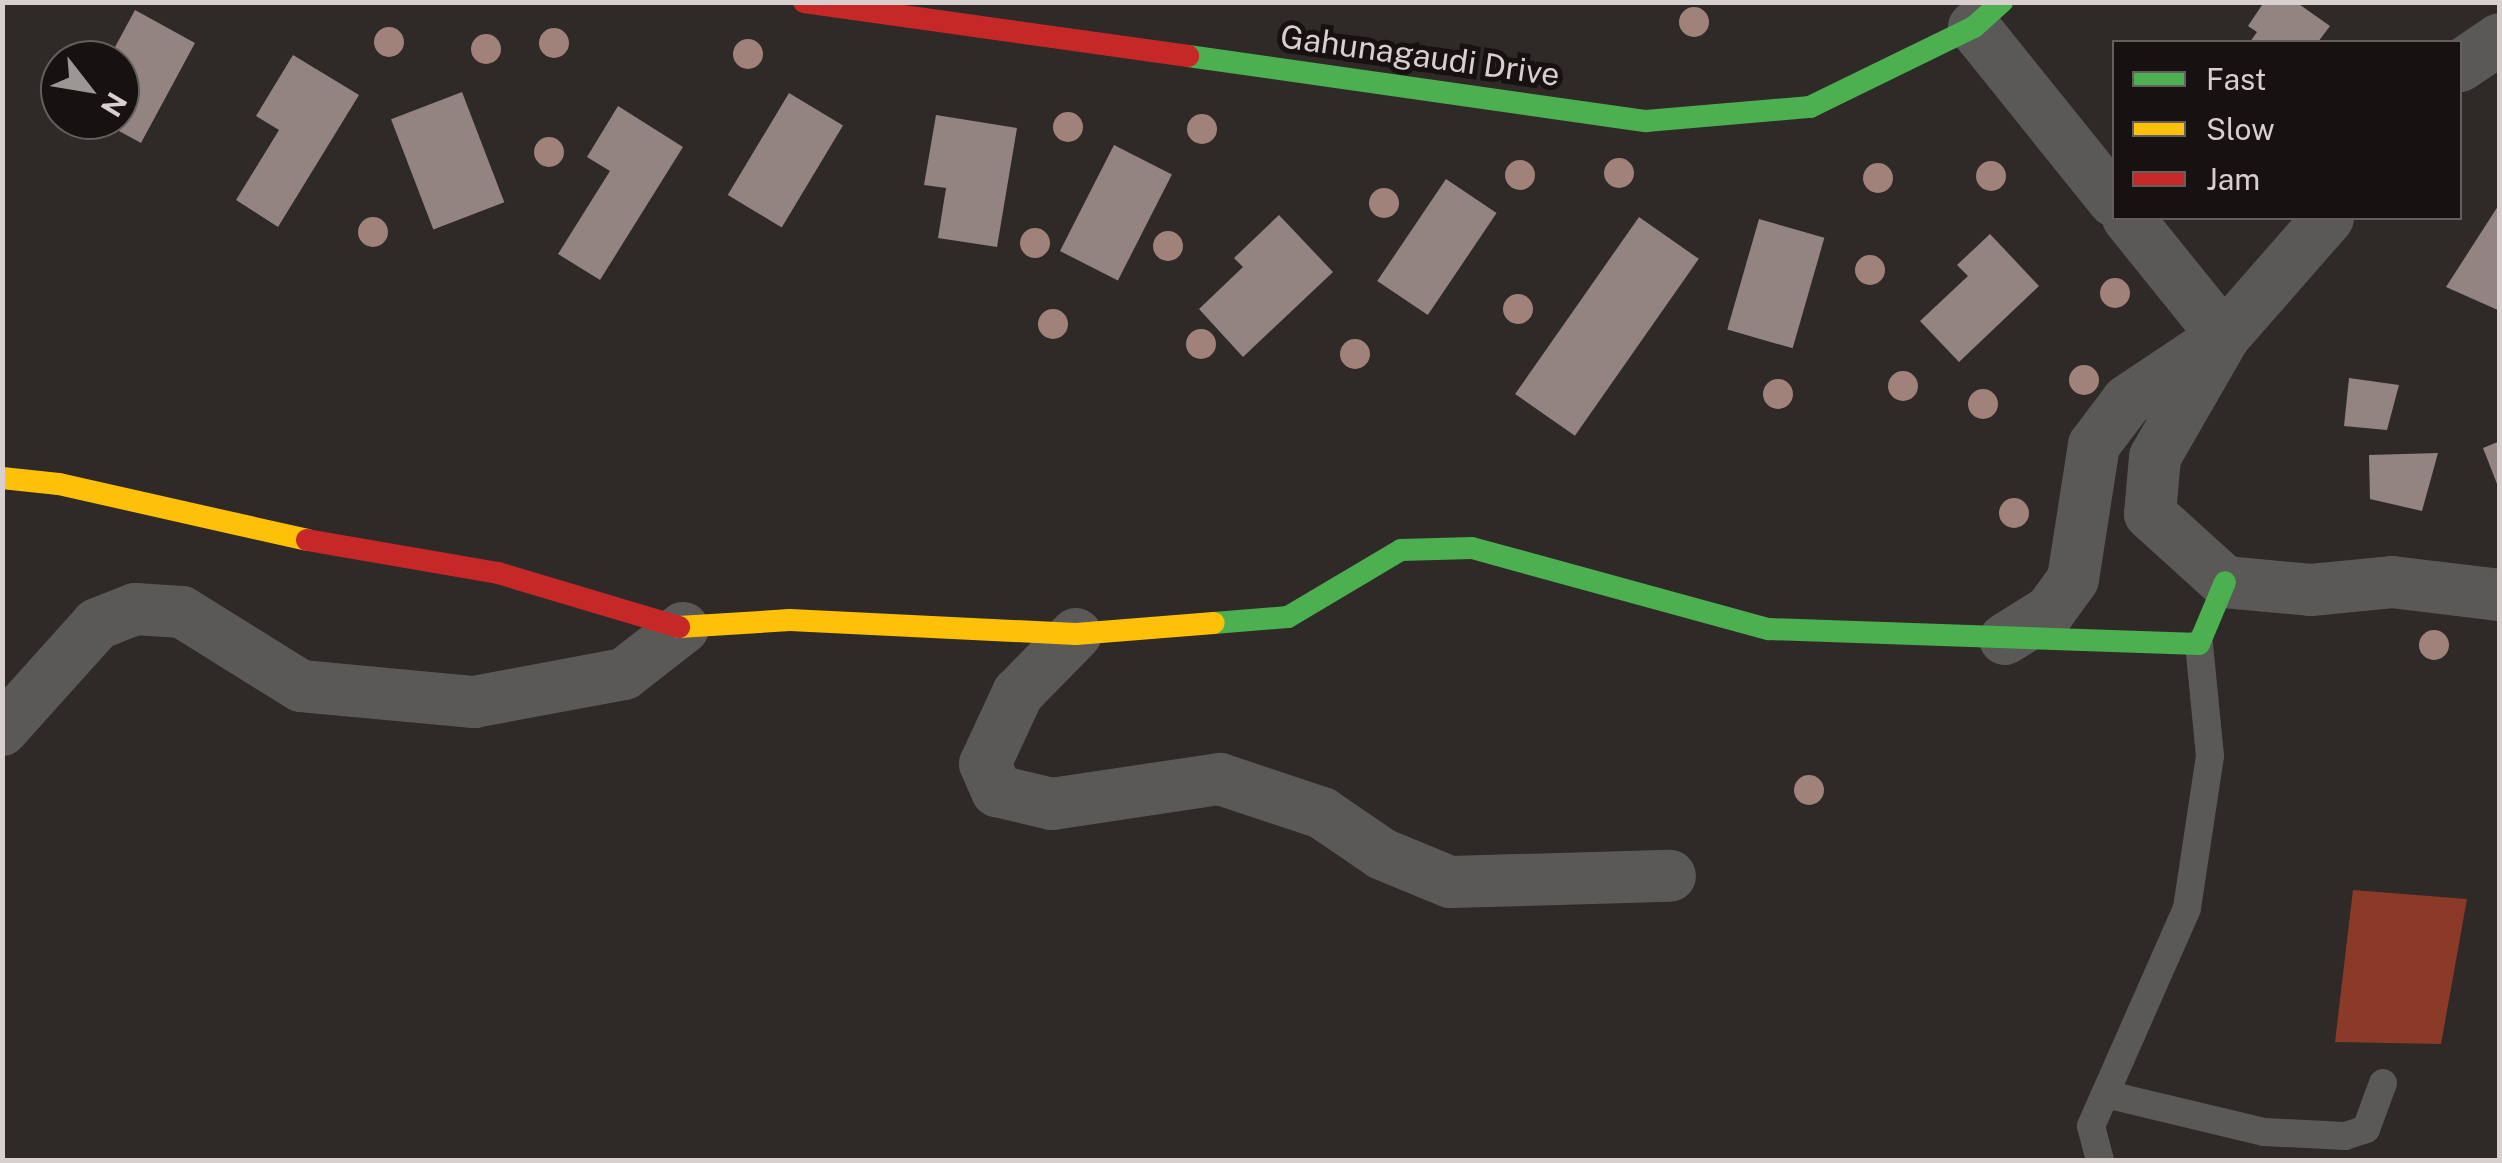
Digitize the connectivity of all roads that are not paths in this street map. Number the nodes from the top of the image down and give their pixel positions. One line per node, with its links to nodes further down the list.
1 (804, 2): 2 (street, Gahunagaudi Drive)
2 (1988, 15): 5 (street)
3 (2500, 39): 4 (street)
4 (2462, 65)
5 (2112, 198)
6 (2130, 220): 8 (street)
7 (2326, 220): 8 (street)
8 (2224, 336): 10 (street); 14 (street)
9 (2, 478): 12 (street)
10 (2225, 582): 11 (street); 15 (street)
11 (2500, 595)
12 (683, 628): 13 (street); 16 (street)
13 (1076, 634): 14 (street); 17 (street)
14 (2005, 639): 15 (street)
15 (2199, 644): 19 (lane)
16 (2, 730)
17 (1670, 876)
18 (2383, 1084): 19 (lane)
19 (2105, 1094): 20 (lane)
20 (2100, 1160)

